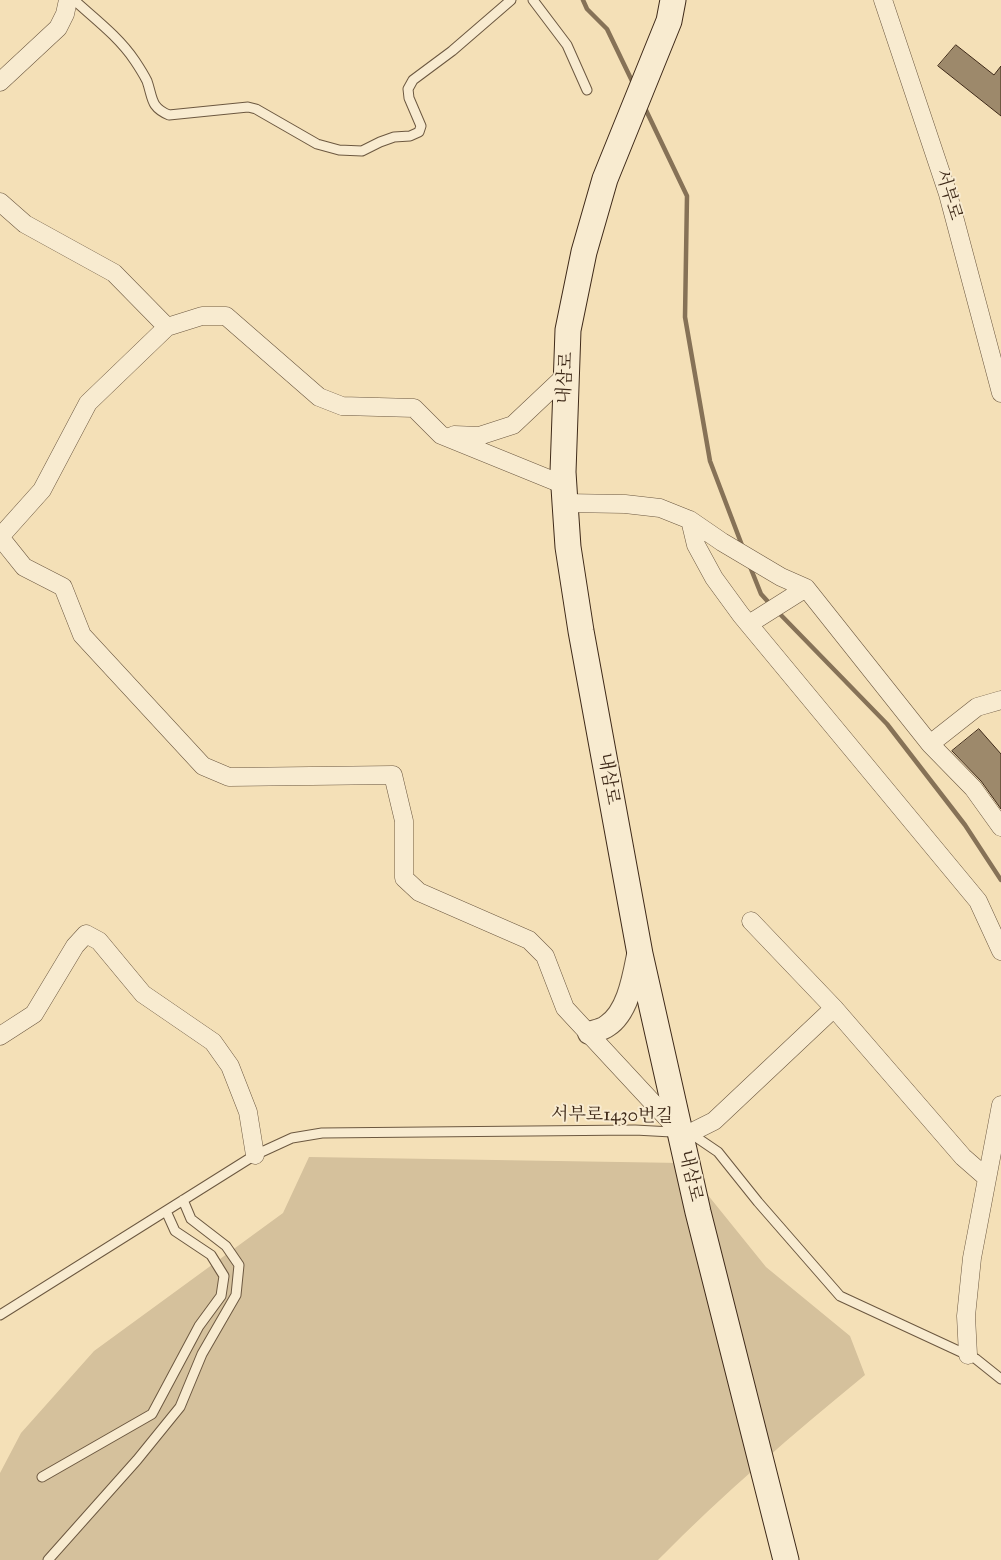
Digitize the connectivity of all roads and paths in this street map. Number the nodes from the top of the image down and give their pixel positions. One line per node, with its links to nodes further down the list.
1 (68, 0): 7 (street)
2 (74, 0): 3 (lane)
3 (511, 0)
4 (533, 0): 8 (lane)
5 (883, 0): 12 (street, 서부로)
6 (671, 11): 11 (main road, 내삼로)
7 (0, 82)
8 (587, 90)
9 (0, 202): 10 (street)
10 (167, 327): 13 (street); 16 (street)
11 (566, 375): 13 (street); 14 (main road, 내삼로)
12 (1001, 393)
13 (441, 435): 14 (street)
14 (564, 494): 15 (street); 23 (main road, 내삼로)
15 (690, 520): 17 (street); 18 (street)
16 (0, 537): 26 (street)
17 (802, 591): 18 (street); 20 (street)
18 (749, 624): 24 (street)
19 (1001, 700): 20 (street)
20 (930, 744): 21 (street)
21 (1001, 827)
22 (751, 921): 25 (street)
23 (639, 950): 26 (street); 29 (main road, 내삼로)
24 (1001, 951)
25 (834, 1008): 29 (street); 31 (street)
26 (589, 1033): 29 (street)
27 (0, 1036): 30 (street)
28 (1001, 1105): 31 (street)
29 (685, 1133): 30 (lane, 서부로1430번길); 35 (lane, 서부로1430번길); 39 (main road, 내삼로)
30 (254, 1155): 32 (lane, 서부로1430번길)
31 (987, 1178): 35 (street)
32 (183, 1200): 33 (lane, 서부로1430번길); 38 (lane)
33 (166, 1210): 34 (lane, 서부로1430번길); 37 (lane)
34 (0, 1315)
35 (968, 1355): 36 (lane, 서부로1430번길)
36 (1001, 1378)
37 (42, 1477)
38 (48, 1560)
39 (786, 1560)

